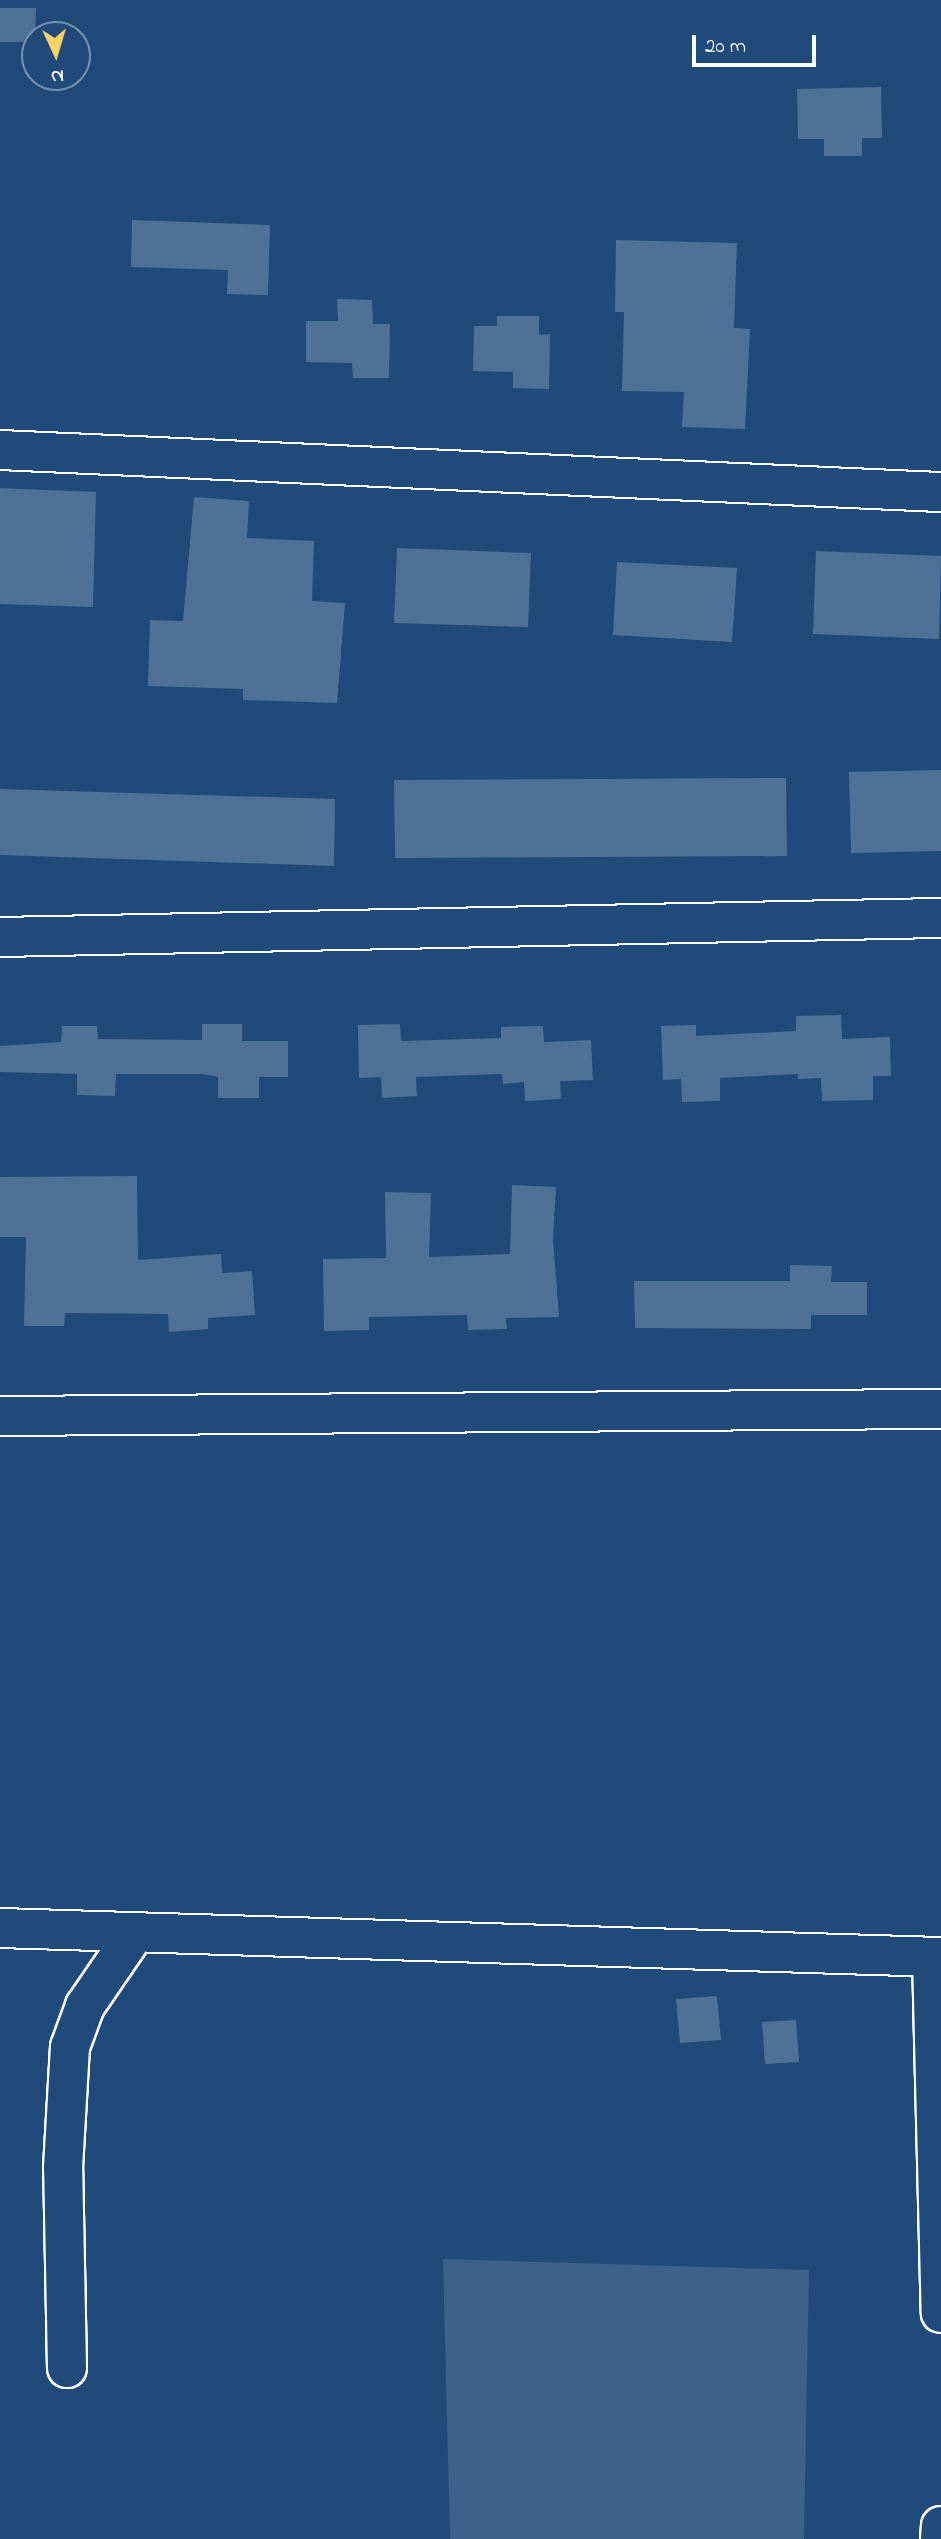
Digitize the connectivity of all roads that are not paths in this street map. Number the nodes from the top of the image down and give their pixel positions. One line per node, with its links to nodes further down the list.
1 (0, 450): 2 (street)
2 (941, 492)
3 (941, 918): 4 (street)
4 (0, 937)
5 (941, 1409): 6 (street)
6 (0, 1416)
7 (0, 1928): 8 (street)
8 (135, 1933): 9 (street); 11 (street)
9 (937, 1956): 10 (street)
10 (941, 2313)
11 (67, 2368)
12 (941, 2526): 13 (street)
13 (940, 2539)

